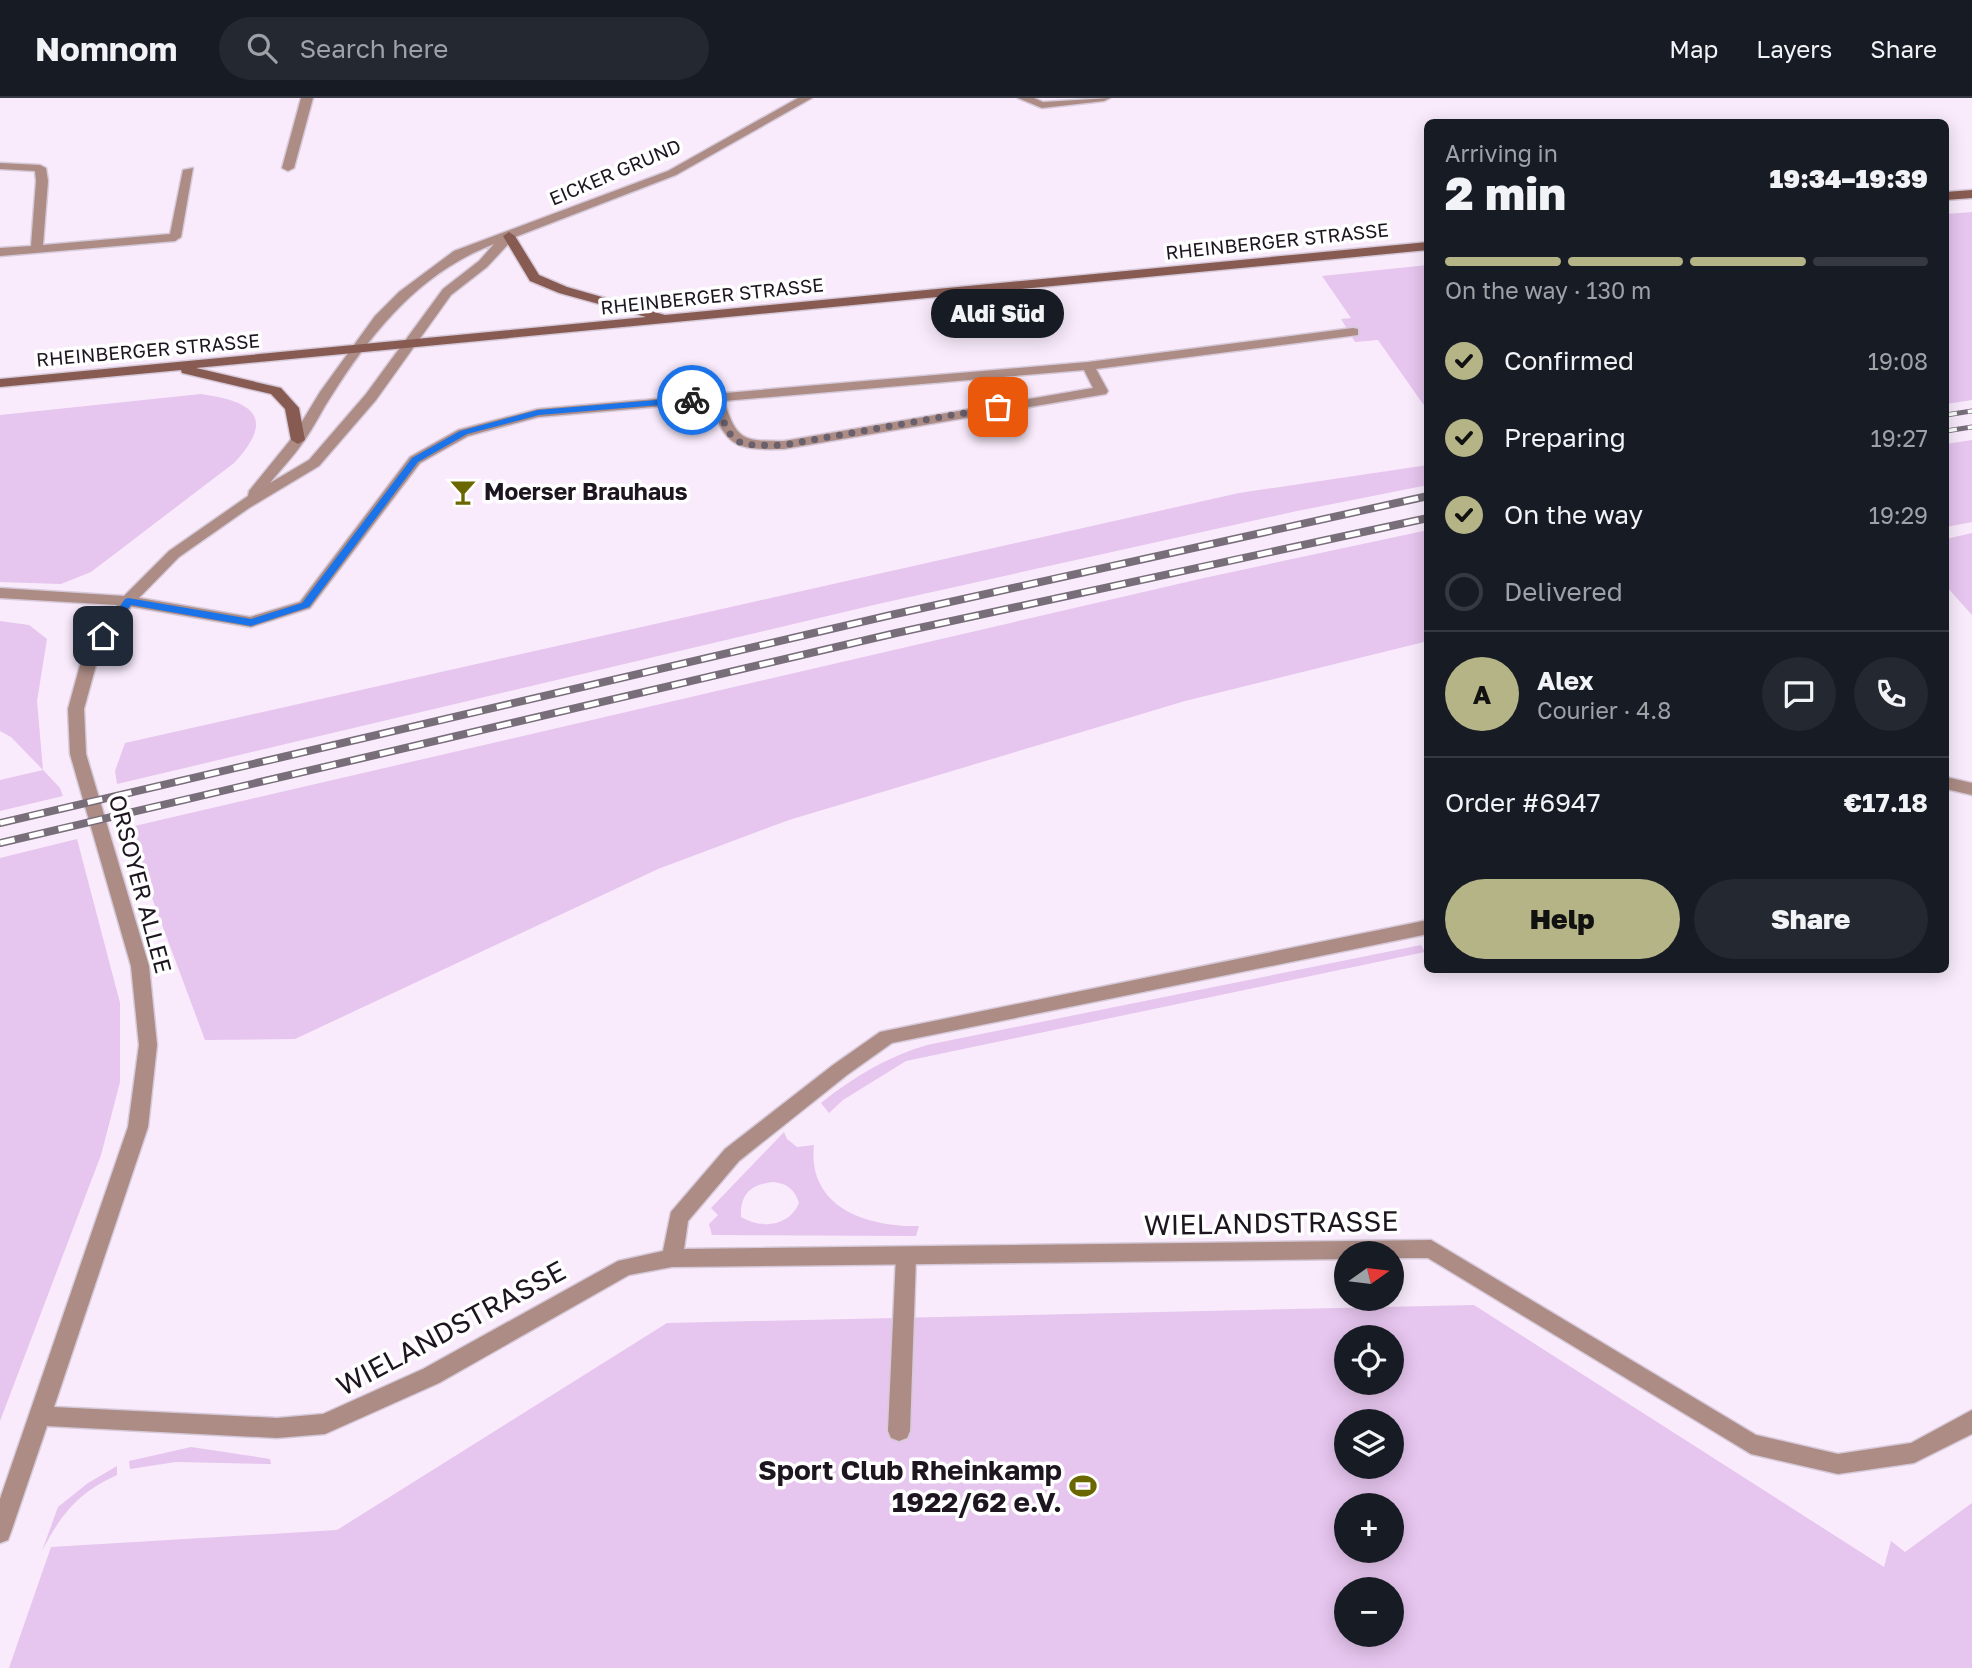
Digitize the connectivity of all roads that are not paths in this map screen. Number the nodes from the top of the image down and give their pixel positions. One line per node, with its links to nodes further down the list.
1 (307, 98): 7 (street)
2 (781, 98): 5 (street)
3 (1024, 98): 4 (street)
4 (1104, 98)
5 (801, 101): 11 (street, EICKER GRUND)
6 (0, 166): 13 (street)
7 (288, 168)
8 (188, 170): 13 (street)
9 (1972, 194): 10 (main road)
10 (1949, 196)
11 (509, 236): 15 (main road); 17 (street, EICKER GRUND); 18 (street, EICKER GRUND)
12 (1424, 246): 15 (main road, RHEINBERGER STRASSE)
13 (37, 249): 14 (street)
14 (0, 252)
15 (671, 319): 17 (main road, RHEINBERGER STRASSE)
16 (1353, 332): 20 (street)
17 (411, 345): 18 (main road, RHEINBERGER STRASSE); 24 (street, ORSOYER ALLEE)
18 (358, 350): 19 (main road, RHEINBERGER STRASSE); 23 (street, ORSOYER ALLEE)
19 (173, 366): 21 (main road, RHEINBERGER STRASSE); 23 (main road)
20 (1088, 366): 22 (street); 22 (street)
21 (0, 383)
22 (716, 398): 26 (street)
23 (298, 440): 24 (street, ORSOYER ALLEE)
24 (244, 505): 26 (street, ORSOYER ALLEE)
25 (0, 593): 26 (street)
26 (128, 601): 32 (street, ORSOYER ALLEE)
27 (1949, 784): 28 (street)
28 (1972, 789)
29 (1424, 928): 31 (street)
30 (906, 1256): 31 (street, WIELANDSTRASSE); 33 (street, WIELANDSTRASSE); 34 (street)
31 (672, 1258): 32 (street, WIELANDSTRASSE)
32 (41, 1416): 35 (street, ORSOYER ALLEE)
33 (1972, 1420)
34 (899, 1431)
35 (0, 1532)

